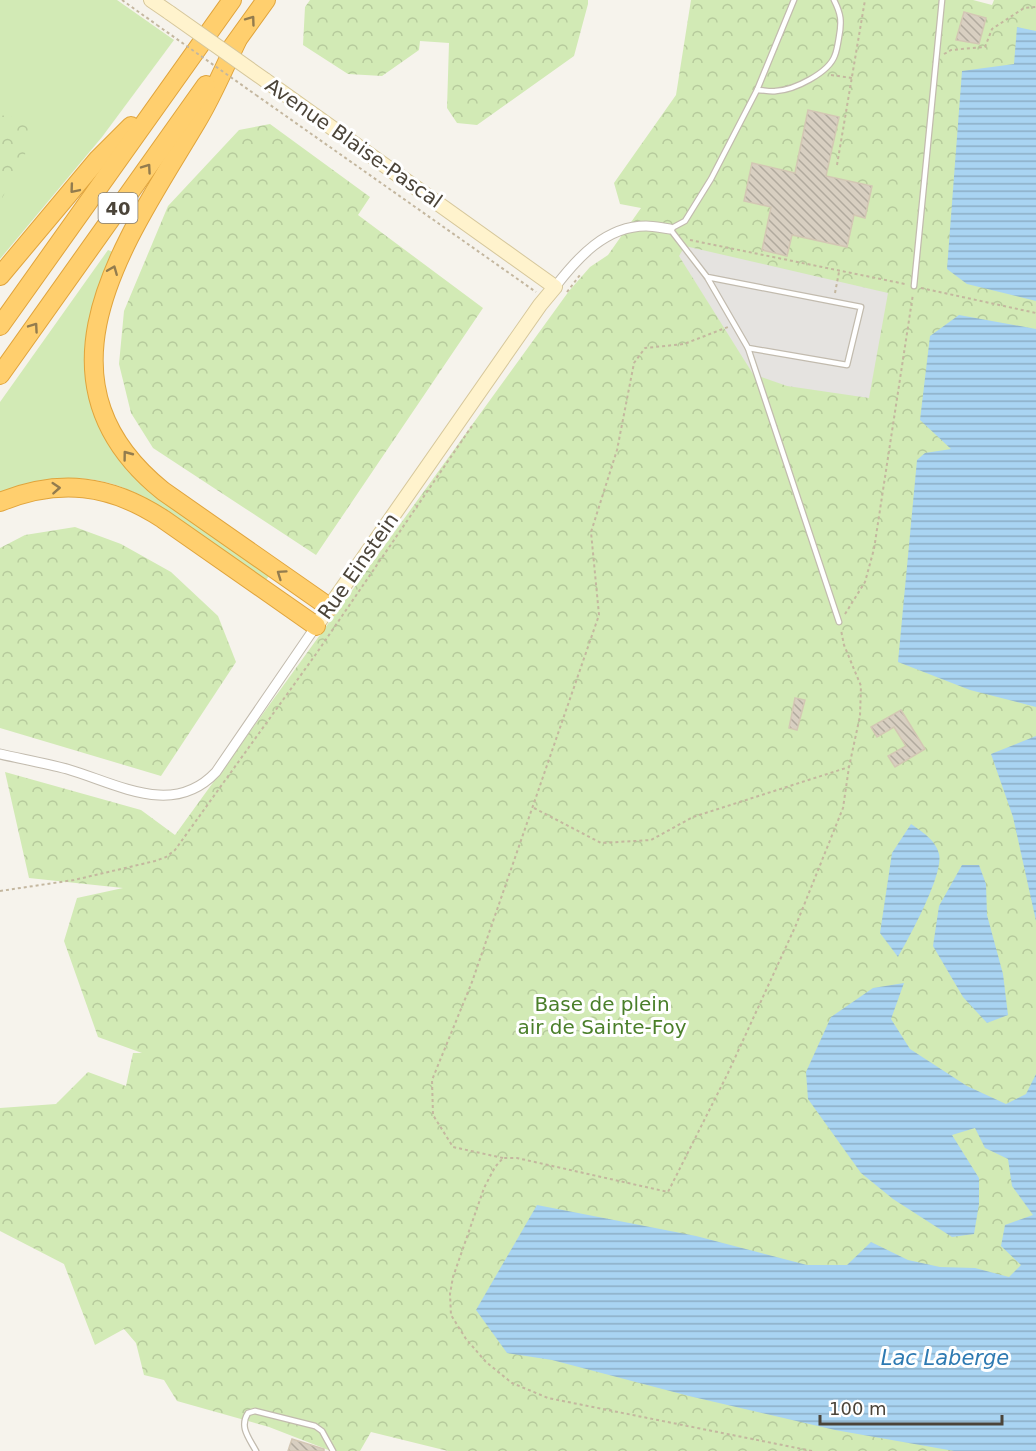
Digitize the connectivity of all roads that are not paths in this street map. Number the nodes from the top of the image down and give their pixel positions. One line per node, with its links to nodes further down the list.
1 (151, 0): 14 (street, Avenue Blaise-Pascal, bridge)
2 (232, 0): 8 (highway, 40)
3 (266, 0): 7 (highway, 40, one-way to 3)
4 (794, 0): 9 (lane)
5 (834, 0): 9 (lane)
6 (942, 0): 13 (lane)
7 (237, 41): 17 (highway, 40, one-way to 7); 19 (highway, one-way to 7)
8 (171, 85): 11 (highway, one-way to 11); 15 (highway, 40)
9 (757, 90): 10 (lane)
10 (670, 229): 12 (lane); 14 (street, Rue Einstein)
11 (0, 276)
12 (706, 277): 16 (lane); 16 (lane)
13 (914, 286)
14 (559, 292): 19 (street, Rue Einstein)
15 (0, 326)
16 (748, 348): 20 (lane)
17 (0, 375)
18 (0, 502): 21 (highway, one-way to 21)
19 (329, 608): 21 (street, Rue Einstein)
20 (839, 622)
21 (316, 626): 22 (street, Rue Einstein)
22 (0, 754)
23 (256, 1451): 24 (lane)
24 (333, 1451)

